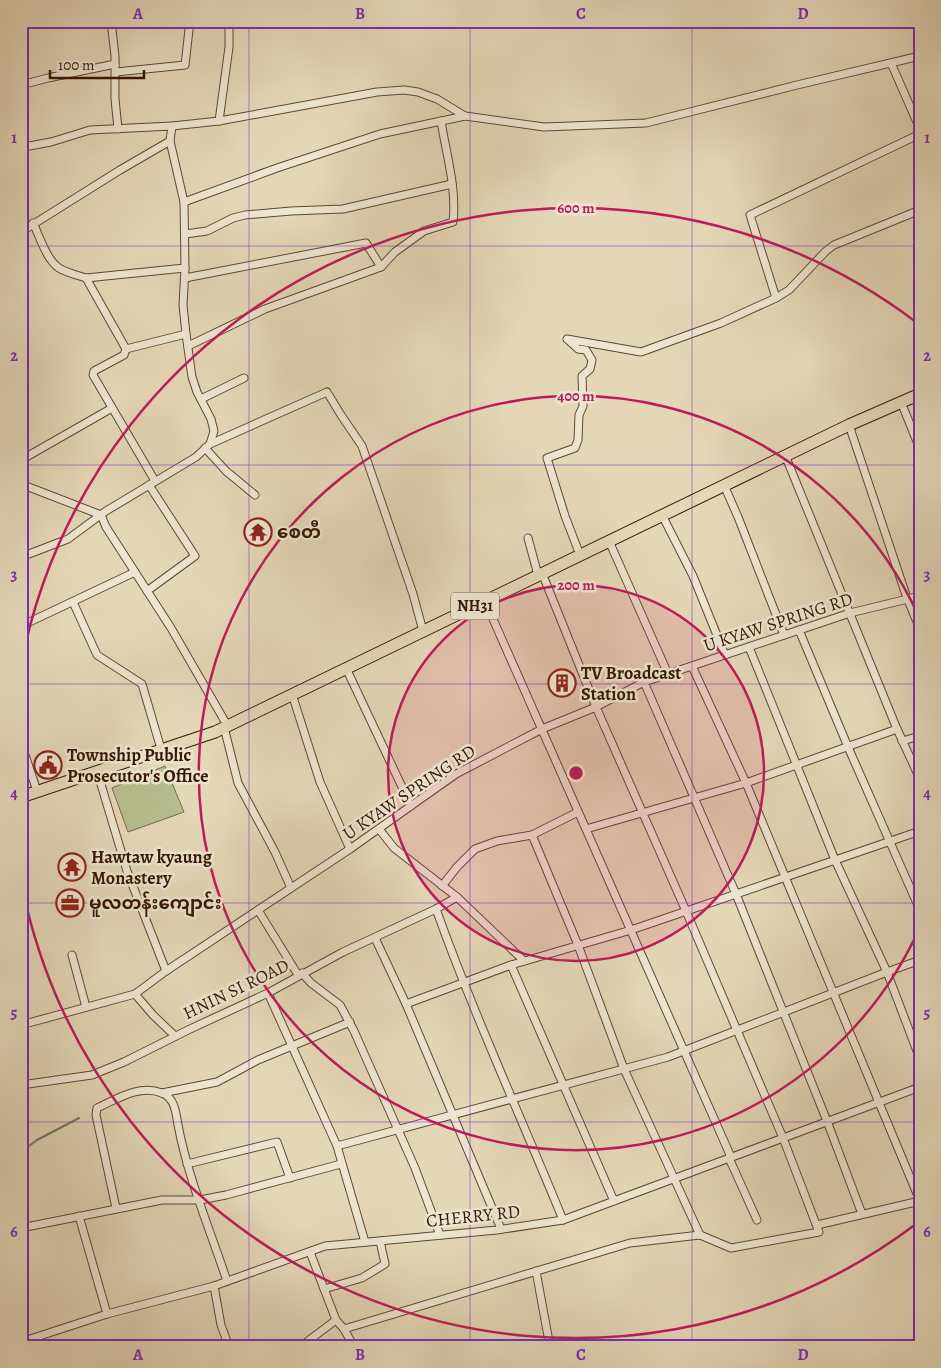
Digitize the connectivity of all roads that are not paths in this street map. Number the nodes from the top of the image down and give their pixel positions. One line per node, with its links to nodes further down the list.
1 (112, 21): 6 (street)
2 (190, 21): 6 (street)
3 (229, 21): 9 (street)
4 (920, 56): 5 (street)
5 (891, 63): 8 (street); 13 (street)
6 (116, 68): 7 (street); 12 (street)
7 (21, 85)
8 (465, 116): 9 (street); 10 (street)
9 (218, 121): 11 (street)
10 (441, 121): 17 (street); 18 (street)
11 (172, 126): 12 (street); 15 (street)
12 (118, 129): 16 (street)
13 (920, 129)
14 (920, 134): 27 (street)
15 (170, 140): 18 (street); 20 (street)
16 (21, 146)
17 (452, 184): 22 (street); 23 (street)
18 (184, 202): 22 (street)
19 (920, 210): 27 (street)
20 (33, 224): 21 (street); 25 (street)
21 (21, 232)
22 (185, 234): 24 (street)
23 (381, 267): 26 (street); 29 (street)
24 (186, 268): 25 (street); 26 (street)
25 (86, 278): 30 (street)
26 (185, 278): 28 (street)
27 (776, 298): 49 (street)
28 (186, 334): 29 (street); 30 (street)
29 (188, 346): 33 (street)
30 (126, 349): 35 (street)
31 (244, 378): 33 (street)
32 (920, 394): 34 (highway, NH31)
33 (201, 399): 37 (street)
34 (901, 402): 36 (highway, NH31); 38 (street)
35 (112, 408): 40 (street); 41 (street)
36 (849, 425): 39 (highway, NH31); 55 (street)
37 (208, 446): 41 (street); 44 (street); 62 (street)
38 (920, 449)
39 (785, 455): 43 (highway, NH31); 58 (street)
40 (21, 460)
41 (152, 483): 45 (street); 53 (street)
42 (21, 484): 45 (street)
43 (724, 485): 46 (highway, NH31); 63 (street)
44 (255, 495)
45 (101, 515): 50 (street); 51 (street)
46 (662, 515): 48 (highway, NH31); 65 (street)
47 (528, 538): 52 (street)
48 (609, 541): 49 (highway, NH31); 68 (street)
49 (580, 555): 52 (highway, NH31)
50 (21, 557)
51 (135, 572): 53 (street); 57 (street)
52 (540, 574): 56 (highway, NH31); 71 (street)
53 (147, 591): 72 (street)
54 (920, 596): 55 (street, U KYAW SPRING RD)
55 (907, 598): 58 (street, U KYAW SPRING RD); 60 (street)
56 (485, 601): 62 (highway, NH31); 73 (street)
57 (73, 602): 59 (street); 79 (street)
58 (850, 613): 61 (street, U KYAW SPRING RD); 74 (street)
59 (21, 626)
60 (920, 629)
61 (799, 630): 63 (street, U KYAW SPRING RD); 78 (street)
62 (423, 631): 67 (highway, NH31)
63 (784, 635): 64 (street, U KYAW SPRING RD)
64 (750, 647): 65 (street, U KYAW SPRING RD); 80 (street)
65 (725, 655): 66 (street, U KYAW SPRING RD)
66 (692, 666): 68 (street, U KYAW SPRING RD); 83 (street)
67 (346, 668): 70 (highway, NH31); 87 (street)
68 (668, 674): 69 (street, U KYAW SPRING RD)
69 (644, 682): 71 (street, U KYAW SPRING RD); 86 (street)
70 (292, 694): 72 (highway, NH31); 95 (street)
71 (596, 707): 73 (street, U KYAW SPRING RD); 89 (street)
72 (226, 726): 79 (highway, NH31); 99 (street)
73 (542, 729): 87 (street, U KYAW SPRING RD); 88 (street)
74 (897, 729): 76 (street); 78 (street)
75 (920, 736): 76 (street)
76 (902, 741): 82 (street)
77 (21, 743): 84 (street)
78 (848, 747): 80 (street); 94 (street)
79 (161, 749): 81 (highway, NH31)
80 (796, 765): 83 (street); 96 (street)
81 (97, 771): 84 (highway, NH31); 113 (street)
82 (920, 779)
83 (746, 782): 86 (street); 97 (street)
84 (37, 791): 85 (highway, NH31)
85 (21, 797)
86 (695, 798): 89 (street); 100 (street)
87 (411, 806): 90 (street, U KYAW SPRING RD)
88 (578, 812): 91 (street); 93 (street)
89 (643, 814): 91 (street); 105 (street)
90 (379, 829): 95 (street, U KYAW SPRING RD); 98 (street)
91 (586, 829): 106 (street)
92 (920, 831): 94 (street)
93 (532, 835): 98 (street); 108 (street)
94 (889, 841): 96 (street); 104 (street)
95 (350, 849): 99 (street, U KYAW SPRING RD)
96 (835, 860): 97 (street); 114 (street)
97 (786, 877): 100 (street); 118 (street)
98 (442, 886): 101 (street)
99 (291, 888): 103 (street, U KYAW SPRING RD)
100 (736, 894): 105 (street); 122 (street)
101 (457, 897): 102 (street, HNIN SI ROAD); 111 (street)
102 (436, 909): 107 (street, HNIN SI ROAD); 116 (street)
103 (258, 910): 113 (street, U KYAW SPRING RD); 115 (street)
104 (920, 910)
105 (686, 911): 106 (street); 125 (street)
106 (631, 930): 108 (street); 128 (street)
107 (375, 938): 115 (street, HNIN SI ROAD); 120 (street)
108 (578, 945): 111 (street); 130 (street)
109 (72, 956): 121 (street)
110 (920, 960): 114 (street)
111 (524, 961): 112 (street)
112 (511, 964): 116 (street); 132 (street)
113 (166, 971): 119 (street, U KYAW SPRING RD)
114 (887, 972): 118 (street); 129 (street)
115 (300, 974): 117 (street, HNIN SI ROAD); 123 (street)
116 (463, 983): 120 (street); 135 (street)
117 (268, 993): 126 (street, HNIN SI ROAD); 127 (street)
118 (834, 993): 122 (street); 136 (street)
119 (136, 994): 121 (street, U KYAW SPRING RD); 126 (street)
120 (406, 1004): 137 (street)
121 (86, 1007): 124 (street, U KYAW SPRING RD)
122 (784, 1012): 125 (street); 138 (street)
123 (350, 1022): 127 (street); 139 (street)
124 (21, 1024)
125 (737, 1030): 128 (street); 140 (street)
126 (175, 1036): 131 (street, HNIN SI ROAD)
127 (292, 1045): 134 (street); 141 (street)
128 (684, 1051): 130 (street); 142 (street)
129 (920, 1059)
130 (624, 1069): 132 (street); 146 (street)
131 (21, 1085)
132 (562, 1085): 135 (street); 148 (street)
133 (920, 1087): 136 (street, CHERRY RD)
134 (162, 1093): 143 (street); 150 (street)
135 (513, 1098): 137 (street); 153 (street)
136 (879, 1102): 138 (street, CHERRY RD); 149 (street)
137 (452, 1115): 139 (street); 157 (street)
138 (828, 1121): 140 (street, CHERRY RD); 151 (street)
139 (398, 1129): 141 (street); 158 (street)
140 (783, 1138): 142 (street, CHERRY RD); 155 (street)
141 (337, 1146): 144 (street)
142 (730, 1158): 146 (street, CHERRY RD); 154 (street)
143 (187, 1164): 145 (street); 147 (street)
144 (341, 1164): 145 (street); 161 (street)
145 (290, 1178): 147 (street)
146 (674, 1179): 148 (street, CHERRY RD); 159 (street)
147 (200, 1200): 150 (street); 164 (street)
148 (614, 1201): 153 (street, CHERRY RD)
149 (920, 1201): 151 (street)
150 (116, 1208): 152 (street)
151 (862, 1214): 155 (street)
152 (79, 1216): 156 (street); 167 (street)
153 (563, 1220): 157 (street, CHERRY RD)
154 (757, 1220)
155 (817, 1225): 159 (street)
156 (21, 1228)
157 (501, 1229): 158 (street, CHERRY RD)
158 (440, 1235): 160 (street, CHERRY RD)
159 (700, 1236): 163 (street)
160 (380, 1241): 161 (street, CHERRY RD); 166 (street)
161 (365, 1242): 162 (street, CHERRY RD)
162 (310, 1252): 164 (street, CHERRY RD); 166 (street)
163 (536, 1271): 169 (street); 176 (street)
164 (227, 1281): 165 (street, CHERRY RD)
165 (214, 1286): 167 (street, CHERRY RD); 173 (street)
166 (324, 1289): 168 (street)
167 (108, 1314): 170 (street, CHERRY RD)
168 (336, 1320): 169 (street); 174 (street)
169 (344, 1329): 175 (street)
170 (33, 1339): 171 (street, CHERRY RD); 172 (street)
171 (21, 1342)
172 (36, 1347)
173 (229, 1347)
174 (300, 1347)
175 (354, 1347)
176 (550, 1347)

